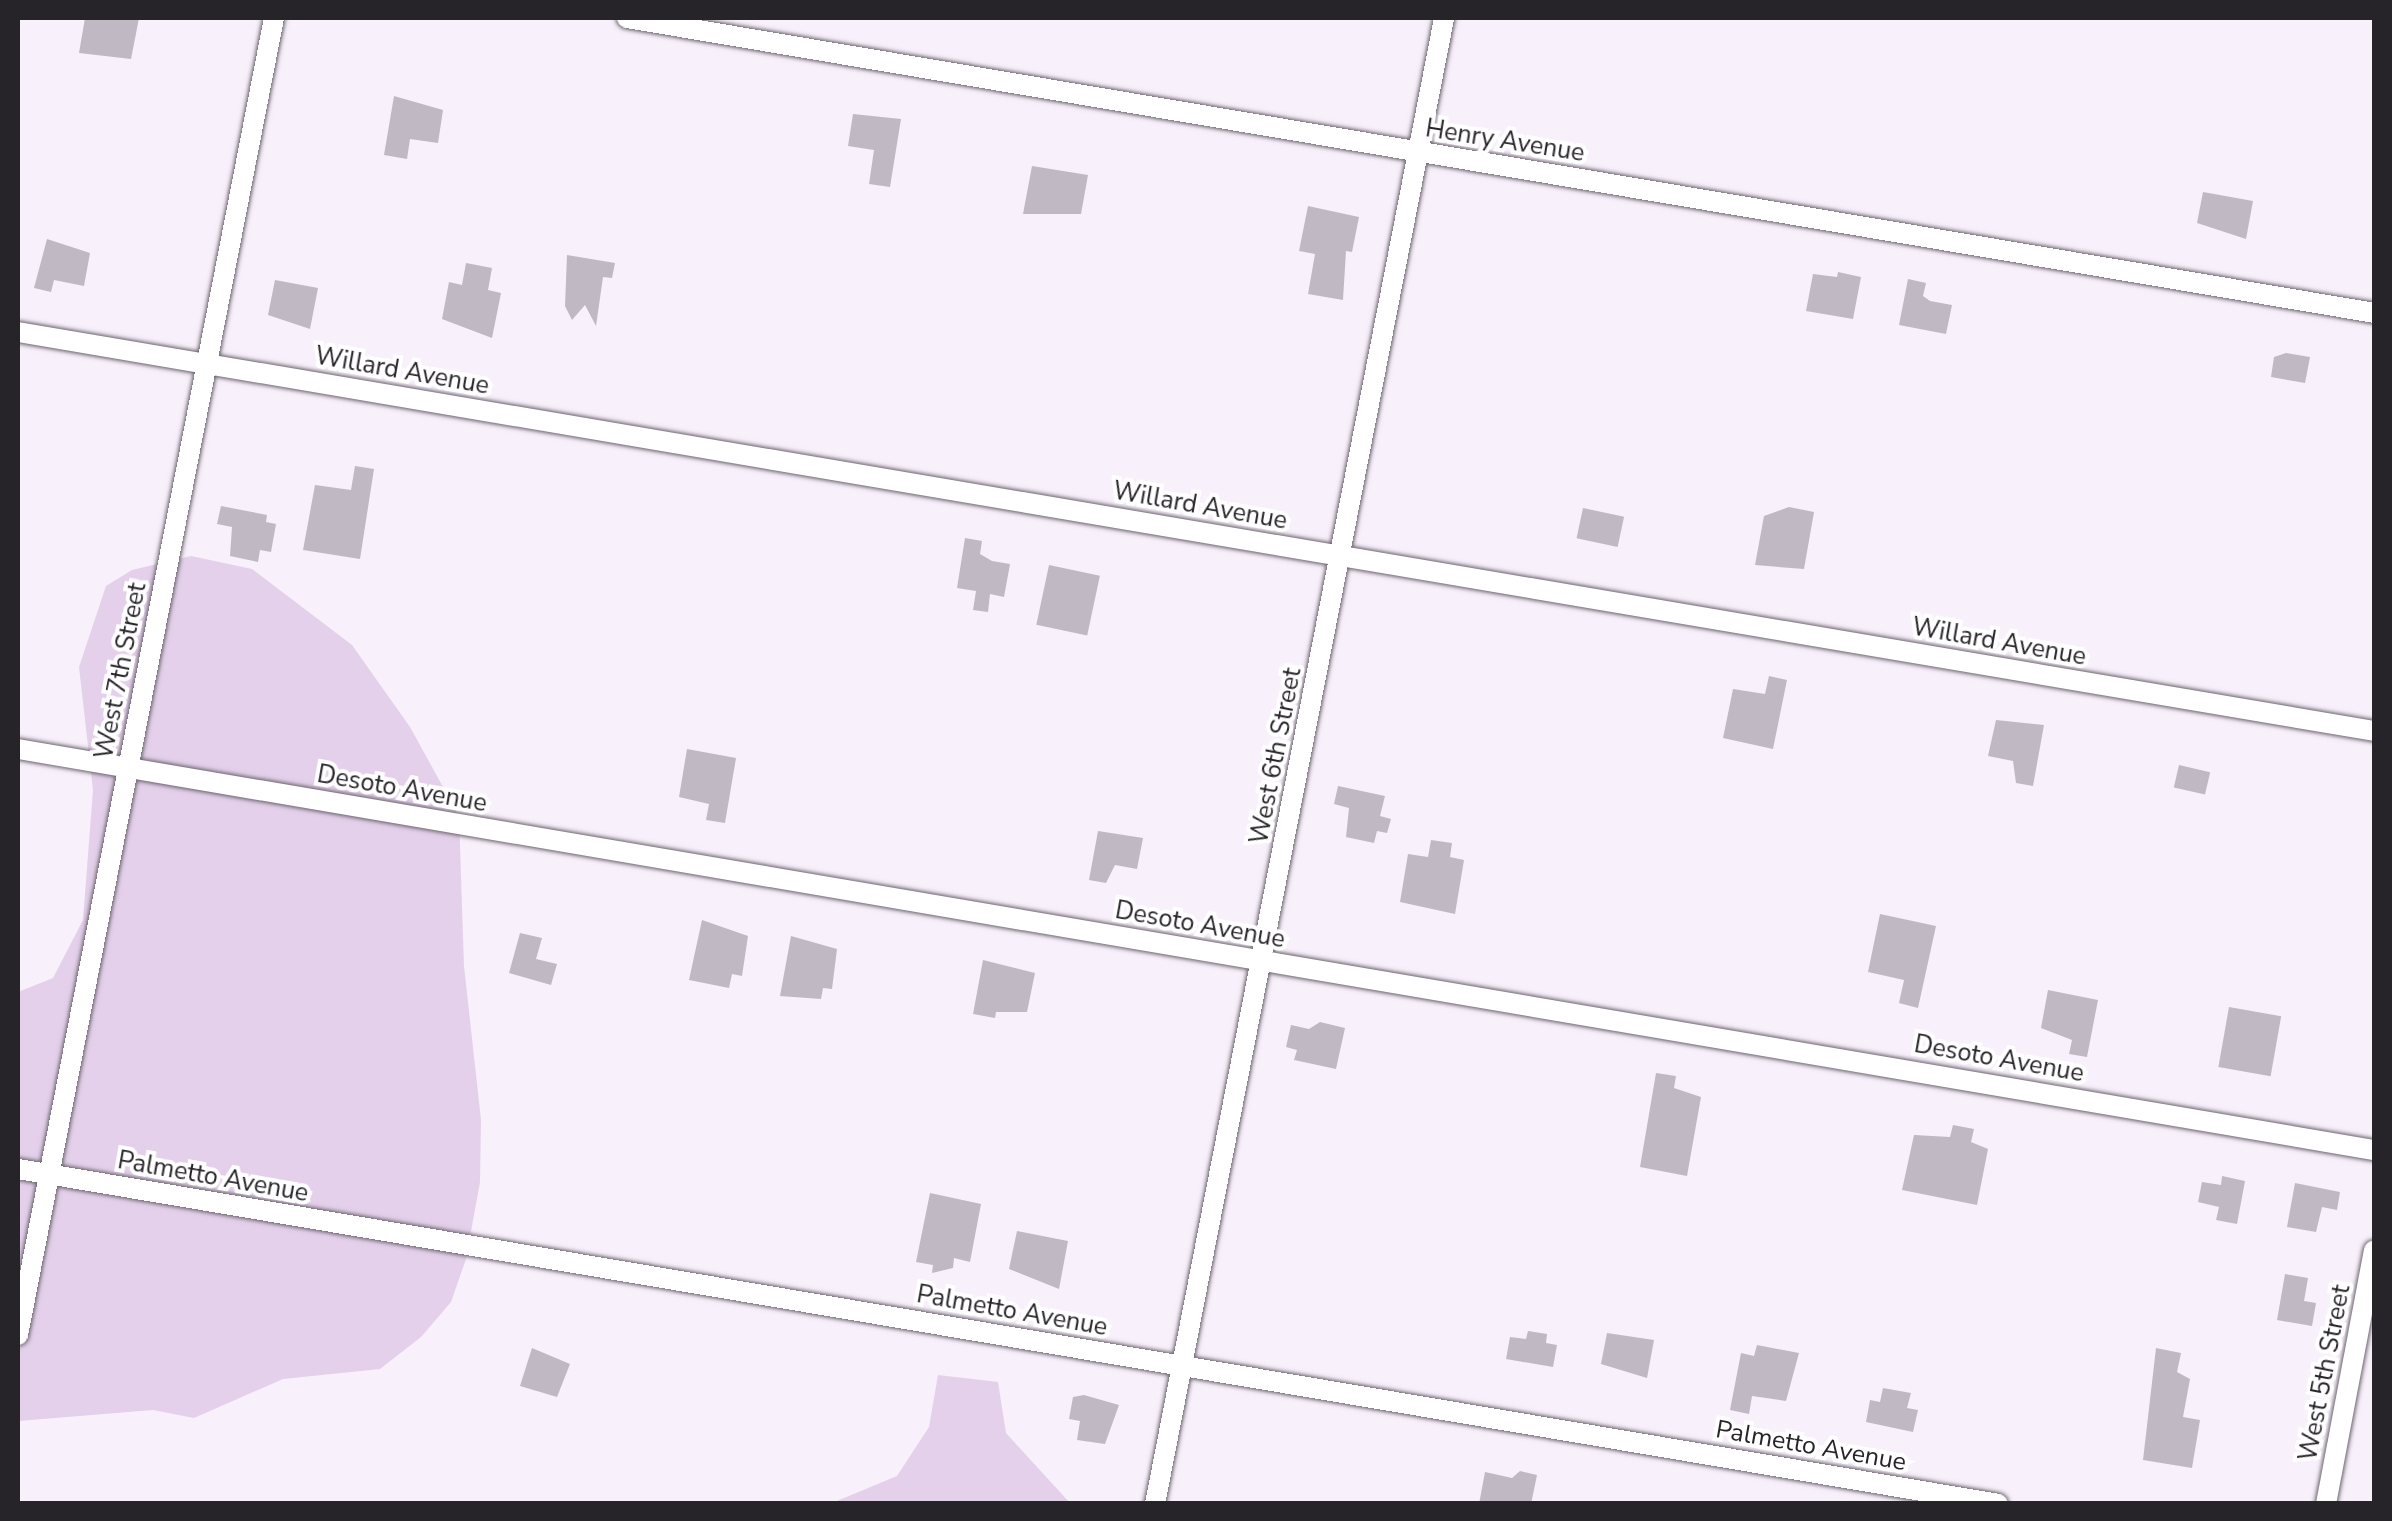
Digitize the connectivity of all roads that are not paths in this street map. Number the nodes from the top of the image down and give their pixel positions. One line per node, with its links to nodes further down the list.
1 (274, 18): 7 (street, West 7th Street)
2 (627, 18): 4 (street, Henry Avenue)
3 (1444, 18): 4 (street, West 6th Street)
4 (1419, 152): 5 (street, Henry Avenue); 8 (street, West 6th Street)
5 (2374, 314)
6 (18, 332): 7 (street, Willard Avenue)
7 (206, 364): 8 (street, Willard Avenue); 11 (street, West 7th Street)
8 (1340, 555): 9 (street, Willard Avenue); 12 (street, West 6th Street)
9 (2374, 731)
10 (18, 750): 11 (street, Desoto Avenue)
11 (127, 768): 12 (street, Desoto Avenue); 15 (street, West 7th Street)
12 (1261, 960): 13 (street, Desoto Avenue); 18 (street, West 6th Street)
13 (2374, 1150)
14 (18, 1169): 15 (street, Palmetto Avenue)
15 (48, 1174): 17 (street, West 7th Street); 18 (street, Palmetto Avenue)
16 (2374, 1251): 21 (street, West 5th Street)
17 (18, 1335)
18 (1182, 1365): 19 (street, West 6th Street); 20 (street, Palmetto Avenue)
19 (1155, 1504)
20 (1998, 1504)
21 (2326, 1504)

